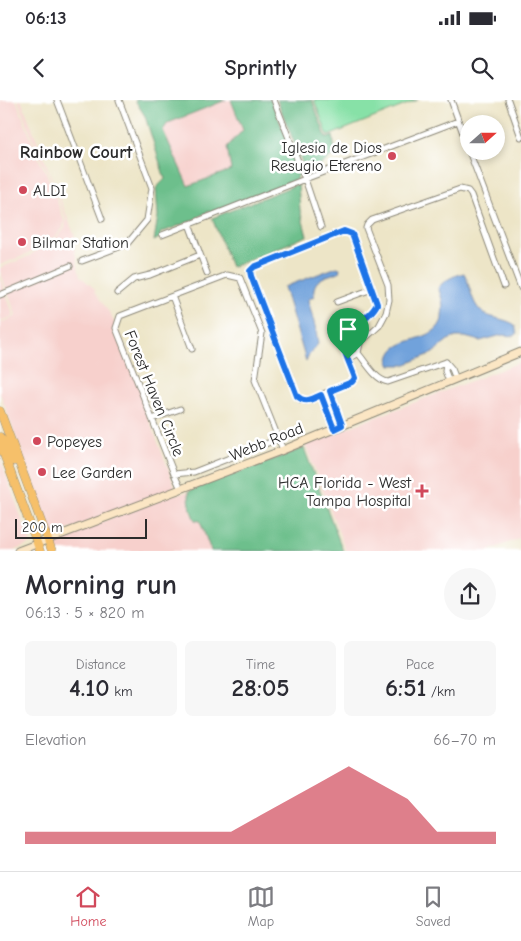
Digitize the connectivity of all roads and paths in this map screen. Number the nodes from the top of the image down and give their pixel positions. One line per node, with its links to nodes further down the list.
1 (57, 100): 11 (street)
2 (119, 100): 16 (street)
3 (274, 100): 10 (street)
4 (451, 100): 6 (street)
5 (508, 100): 8 (street)
6 (458, 121): 7 (street); 10 (street)
7 (460, 126)
8 (521, 138)
9 (472, 160): 20 (street)
10 (305, 179): 12 (street); 13 (street)
11 (102, 219)
12 (189, 224): 14 (street); 15 (street)
13 (321, 227)
14 (162, 235)
15 (200, 255): 18 (street); 22 (street)
16 (82, 261)
17 (70, 266): 23 (street)
18 (207, 273)
19 (504, 286): 28 (street)
20 (521, 288)
21 (372, 289): 25 (street); 29 (street); 32 (street)
22 (117, 293)
23 (0, 295)
24 (172, 296): 26 (street); 35 (street, Forest Haven Circle); 41 (street, Forest Haven Circle)
25 (337, 302)
26 (192, 349)
27 (521, 352): 30 (street, Webb Road)
28 (358, 353): 29 (street); 30 (street)
29 (348, 359): 31 (street)
30 (452, 380): 37 (street, Webb Road)
31 (330, 391): 32 (street); 37 (street)
32 (321, 395): 38 (street)
33 (180, 409): 35 (street)
34 (0, 411): 40 (main road)
35 (152, 420): 45 (street, Forest Haven Circle)
36 (0, 424): 40 (main road)
37 (342, 425): 38 (street, Webb Road)
38 (334, 429): 43 (street, Webb Road)
39 (0, 437): 44 (main road)
40 (10, 438): 44 (main road)
41 (278, 439): 43 (street, Forest Haven Circle); 45 (street)
42 (0, 444): 48 (main road)
43 (282, 450): 46 (street, Webb Road)
44 (18, 461): 47 (main road)
45 (174, 474): 46 (street, Forest Haven Circle)
46 (182, 489): 47 (street, Webb Road)
47 (48, 540): 48 (street, Webb Road); 50 (main road)
48 (38, 547): 49 (street, Webb Road)
49 (18, 551)
50 (52, 551)

